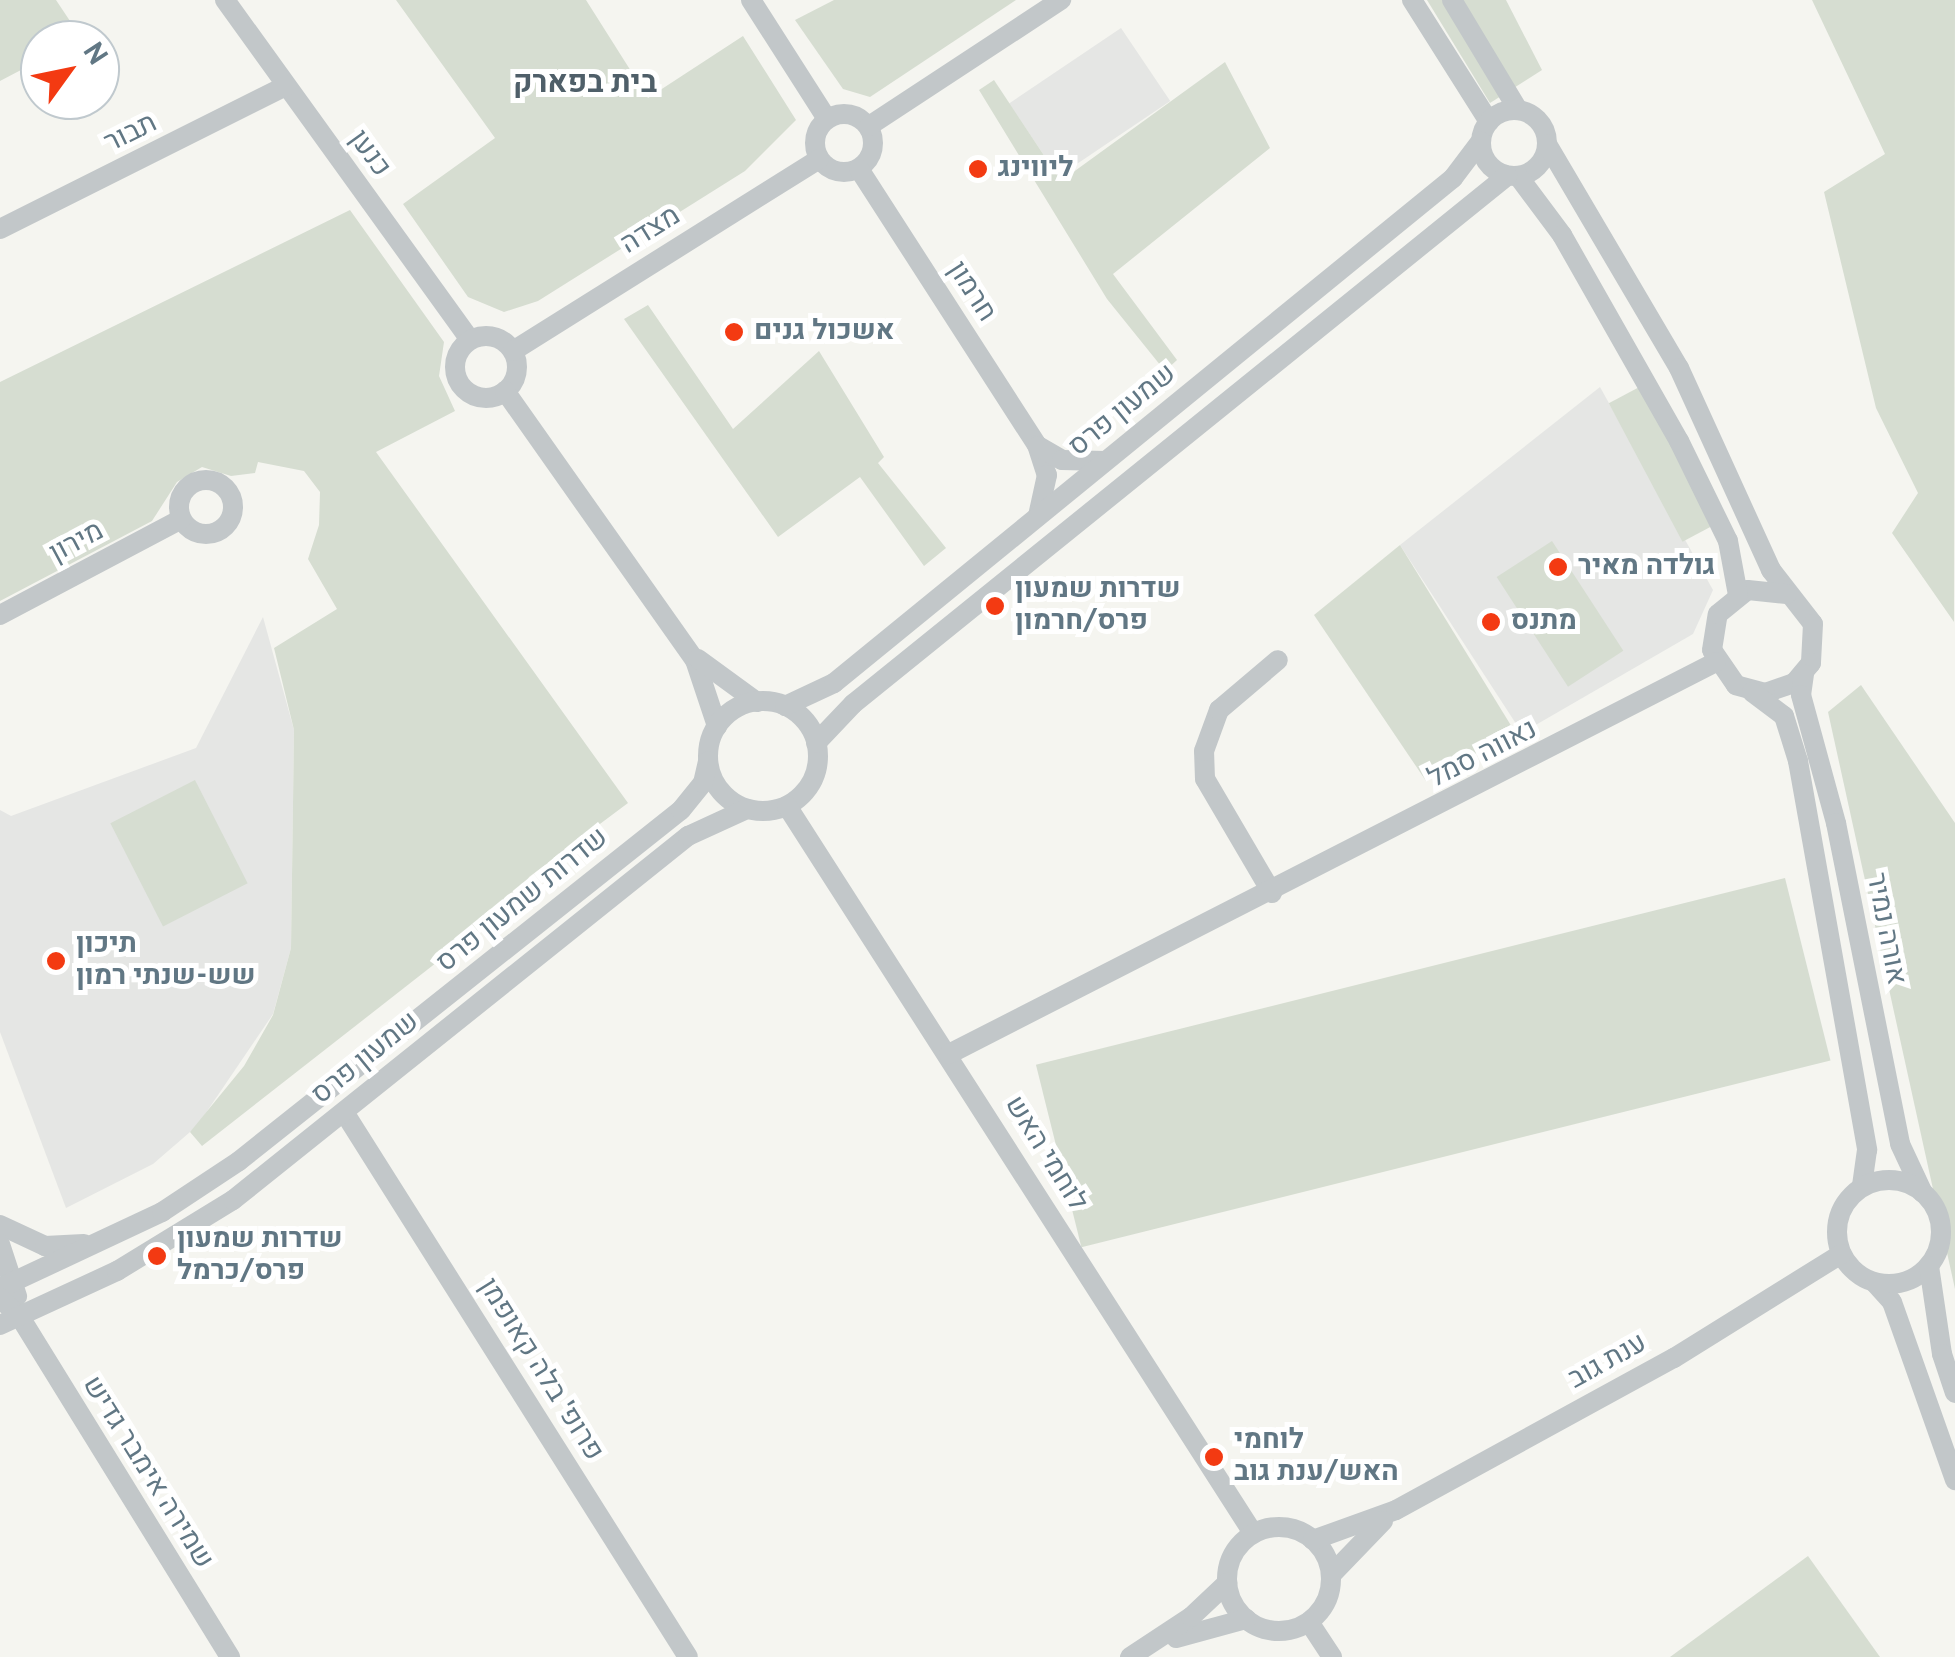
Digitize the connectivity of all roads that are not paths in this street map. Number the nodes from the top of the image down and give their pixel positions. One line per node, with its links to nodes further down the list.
1 (225, 0): 6 (street, כנען)
2 (751, 0): 8 (street)
3 (1061, 0): 9 (street)
4 (1412, 0): 10 (street)
5 (1452, 0): 7 (street)
6 (286, 86): 15 (street, תבור); 16 (street, כנען)
7 (1518, 110): 10 (street); 11 (street)
8 (827, 119): 9 (street); 12 (street)
9 (869, 126): 13 (street)
10 (1485, 131): 14 (street); 20 (street, שמעון פרס)
11 (1547, 144): 14 (street); 23 (street)
12 (819, 158): 13 (street); 17 (street, מצדה)
13 (858, 169): 19 (street, חרמון)
14 (1512, 176): 24 (street); 34 (street, שמעון פרס)
15 (0, 229)
16 (470, 340): 17 (street); 18 (street)
17 (513, 351): 18 (street)
18 (505, 392): 26 (street)
19 (1037, 445): 20 (street); 21 (street, חרמון)
20 (1104, 461): 21 (street, שמעון פרס)
21 (1038, 516): 32 (street, שמעון פרס)
22 (181, 518): 25 (street, מירון)
23 (1787, 594): 24 (street); 29 (street)
24 (1738, 595): 28 (street)
25 (0, 615)
26 (689, 651): 31 (street); 33 (street)
27 (1278, 660): 38 (street)
28 (1716, 662): 30 (street); 38 (street, נאווה סמל)
29 (1804, 674): 30 (street); 42 (street, אורה נמיר)
30 (1750, 691): 41 (street, אורה נמיר)
31 (757, 702): 32 (street); 33 (street)
32 (785, 706): 34 (street)
33 (717, 726): 35 (street)
34 (816, 743): 36 (street)
35 (708, 762): 37 (street); 44 (street, שדרות שמעון פרס)
36 (787, 806): 37 (street); 39 (street, לוחמי האש)
37 (747, 808): 40 (street, שמעון פרס)
38 (1272, 893): 39 (street, נאווה סמל)
39 (949, 1054): 54 (street, לוחמי האש)
40 (344, 1112): 50 (street, שמעון פרס); 62 (street, פרופ' בלה קאופמן)
41 (1862, 1186): 42 (street); 46 (street)
42 (1924, 1193): 47 (street)
43 (0, 1225): 44 (street)
44 (106, 1241): 49 (street, שדרות שמעון פרס)
45 (0, 1244): 49 (street)
46 (1841, 1254): 48 (street); 53 (street, ענת גוב)
47 (1929, 1266): 48 (street); 51 (street)
48 (1875, 1282): 52 (street)
49 (5, 1290): 50 (street)
50 (10, 1321): 61 (street, שמירה אימבר גדיש)
51 (1955, 1392)
52 (1955, 1480)
53 (1396, 1510): 55 (street, ענת גוב); 56 (street, ענת גוב)
54 (1253, 1533): 55 (street); 57 (street)
55 (1314, 1540): 56 (street)
56 (1331, 1575): 59 (street)
57 (1227, 1583): 58 (street); 60 (street)
58 (1246, 1619): 59 (street); 60 (street)
59 (1309, 1622): 63 (street)
60 (1136, 1654)
61 (230, 1657)
62 (688, 1657)
63 (1332, 1657)

